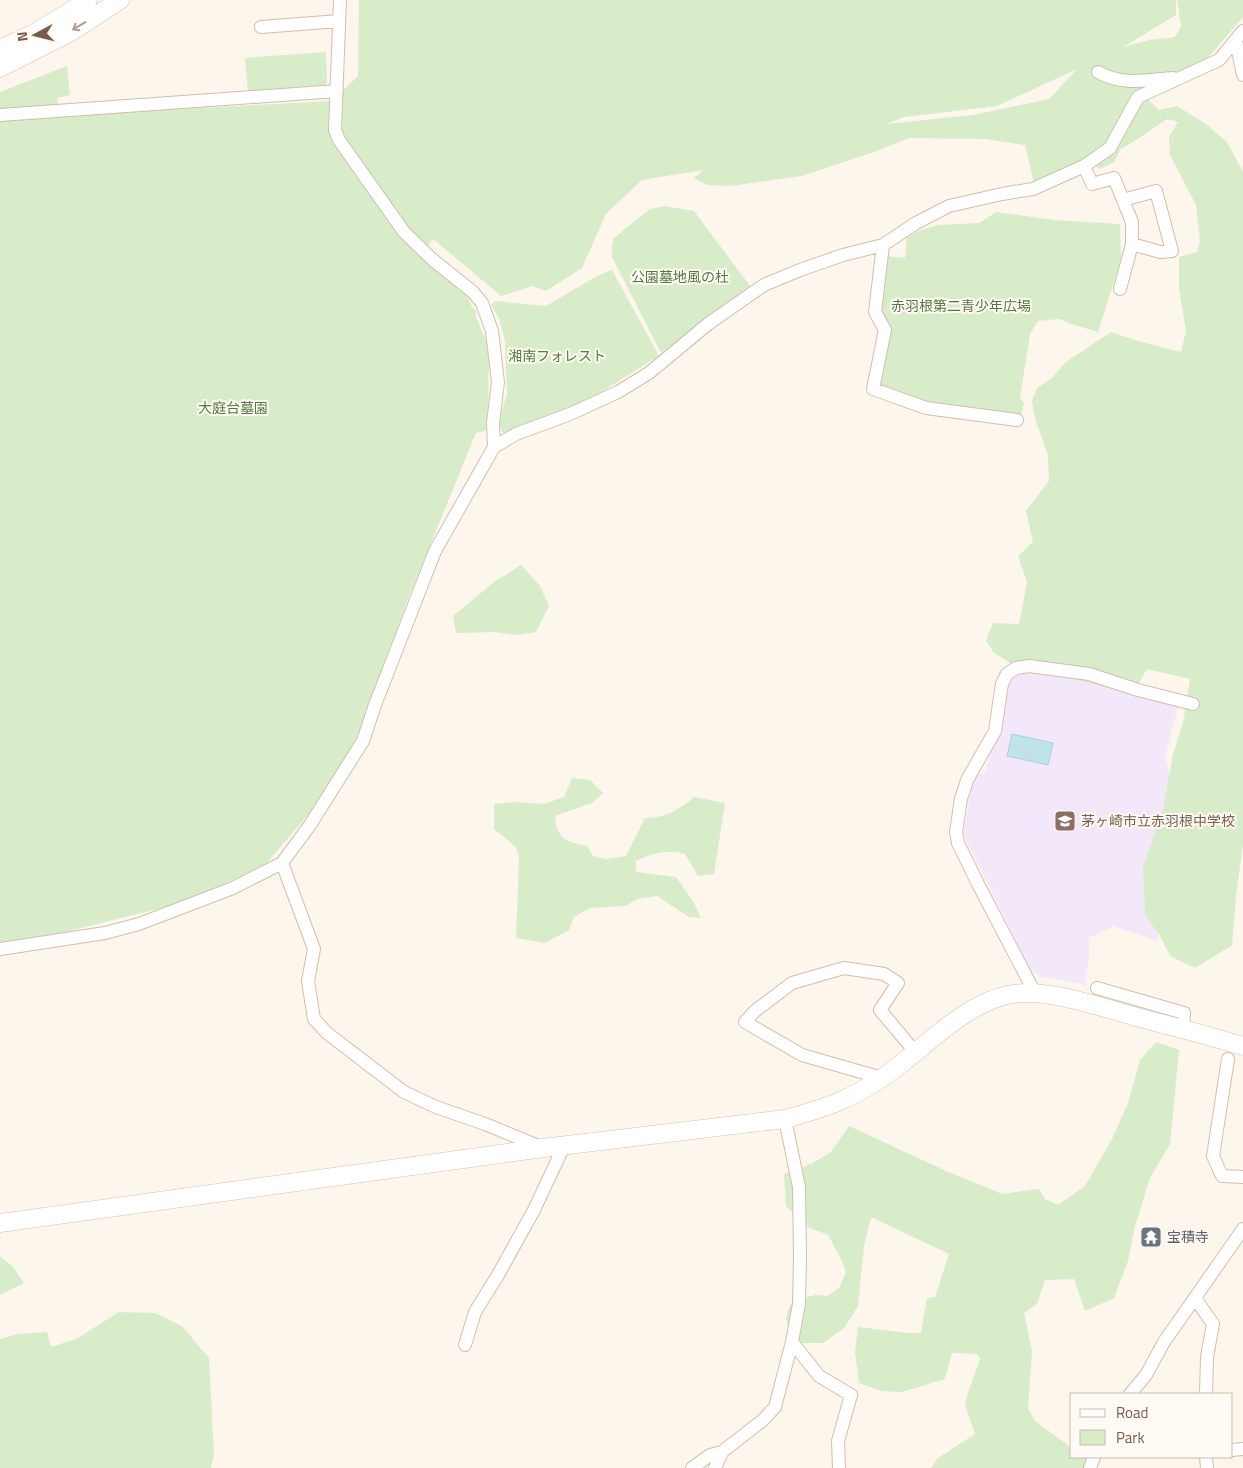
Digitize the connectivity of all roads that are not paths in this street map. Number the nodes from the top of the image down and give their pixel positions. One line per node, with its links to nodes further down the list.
1 (88, 0): 7 (street)
2 (120, 0): 8 (street, one-way to 8)
3 (340, 0): 4 (street)
4 (339, 21): 5 (street); 12 (street)
5 (261, 27)
6 (1240, 36): 10 (street); 11 (street)
7 (0, 49)
8 (0, 68)
9 (1098, 72): 11 (street)
10 (1243, 75)
11 (1181, 77): 14 (street)
12 (337, 91): 13 (street); 20 (street)
13 (0, 115)
14 (1084, 166): 15 (street); 17 (street)
15 (1123, 200): 16 (street); 16 (street)
16 (1132, 244): 18 (street)
17 (883, 245): 19 (street); 20 (street)
18 (1120, 289)
19 (1017, 420)
20 (494, 447): 22 (street)
21 (1193, 704): 25 (street)
22 (282, 863): 23 (street); 33 (street)
23 (0, 949)
24 (1097, 988): 26 (street)
25 (1035, 993): 26 (street); 28 (street)
26 (1183, 1029): 27 (street)
27 (1243, 1046)
28 (916, 1053): 30 (street); 30 (street)
29 (1228, 1059): 34 (street)
30 (882, 1078): 31 (street)
31 (785, 1119): 32 (street); 38 (street)
32 (564, 1146): 33 (street); 39 (street)
33 (543, 1148): 35 (street)
34 (1243, 1177)
35 (0, 1224)
36 (1243, 1229): 37 (street)
37 (1196, 1298): 40 (street); 41 (street)
38 (792, 1342): 42 (street); 45 (street)
39 (465, 1345)
40 (1131, 1393)
41 (1206, 1393)
42 (722, 1452): 43 (street); 44 (street)
43 (692, 1468)
44 (715, 1468)
45 (839, 1468)

